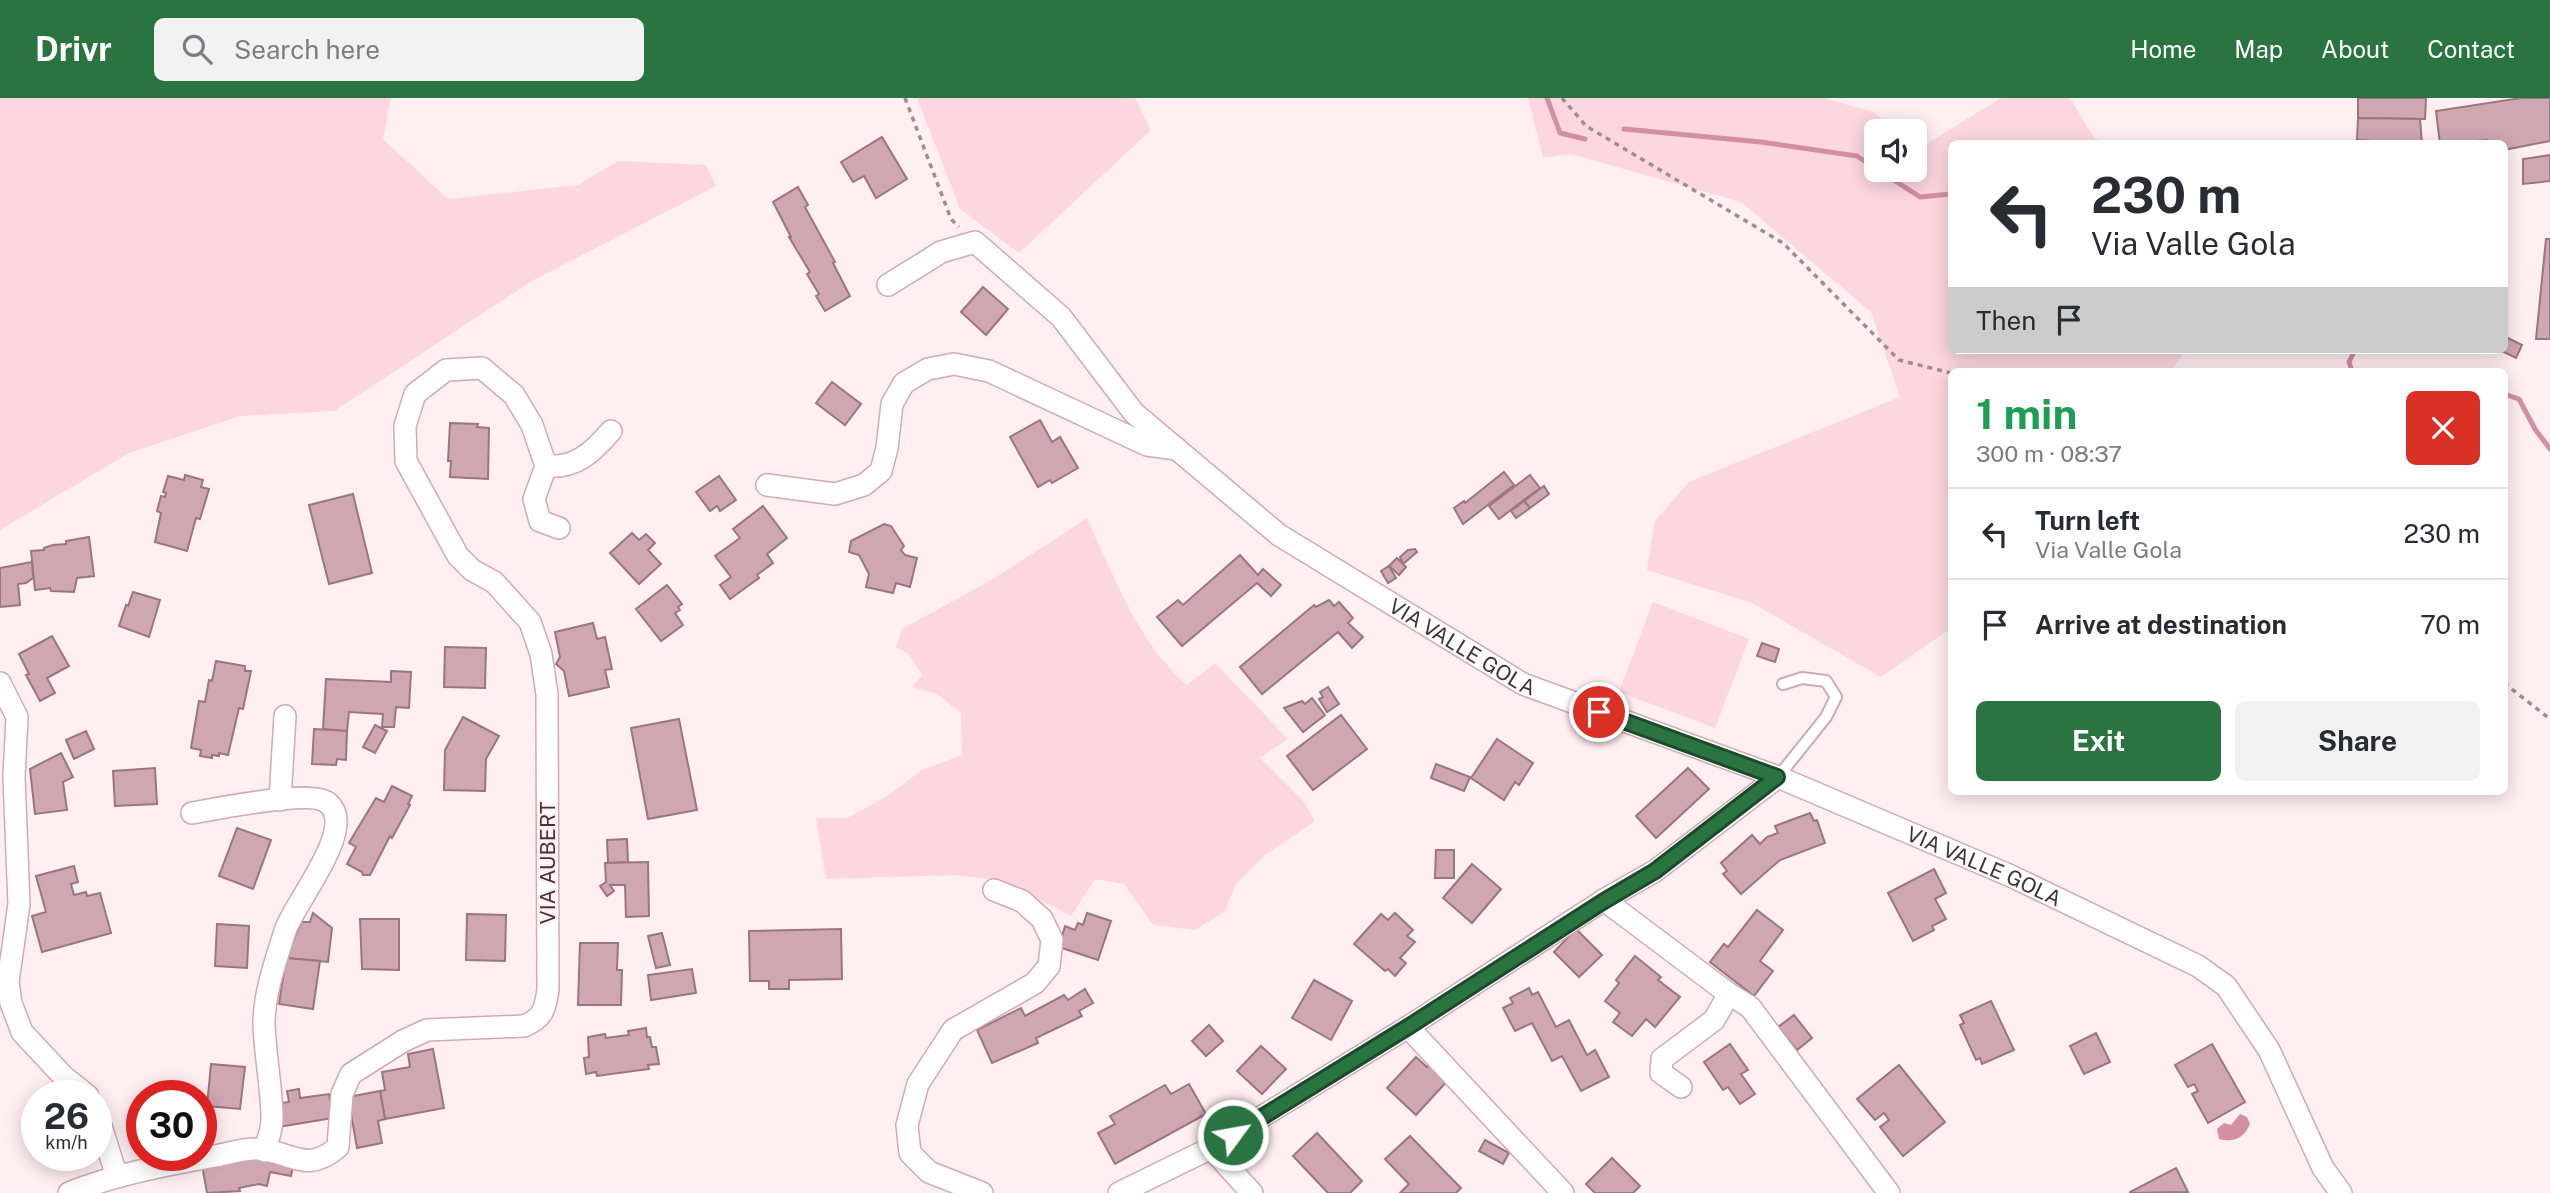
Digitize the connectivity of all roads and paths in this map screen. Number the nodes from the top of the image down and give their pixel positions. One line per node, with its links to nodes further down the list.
1 (905, 98): 3 (path)
2 (1562, 98): 5 (path)
3 (975, 242): 4 (street); 7 (street, VIA VALLE GOLA)
4 (888, 285)
5 (1948, 372)
6 (611, 431): 8 (street)
7 (1177, 449): 9 (street); 16 (street, VIA VALLE GOLA)
8 (546, 466): 10 (street); 26 (street, VIA AUBERT)
9 (767, 485)
10 (559, 528)
11 (0, 683): 23 (street)
12 (1783, 684): 16 (lane)
13 (2508, 686): 15 (path)
14 (285, 716): 17 (street)
15 (2550, 719)
16 (1777, 777): 20 (street); 35 (street, VIA VALLE GOLA)
17 (280, 800): 18 (street); 26 (street)
18 (192, 813)
19 (995, 890): 30 (street)
20 (1604, 901): 21 (street); 22 (street)
21 (1729, 994): 24 (street); 34 (street)
22 (1408, 1027): 25 (street); 33 (street)
23 (68, 1080)
24 (1681, 1087)
25 (1211, 1148): 31 (street); 32 (street)
26 (265, 1151): 28 (street, VIA AUBERT)
27 (112, 1161): 28 (street)
28 (117, 1177): 29 (street, VIA AUBERT)
29 (69, 1193)
30 (982, 1193)
31 (1119, 1193)
32 (1252, 1193)
33 (1563, 1193)
34 (1889, 1193)
35 (2341, 1193)

